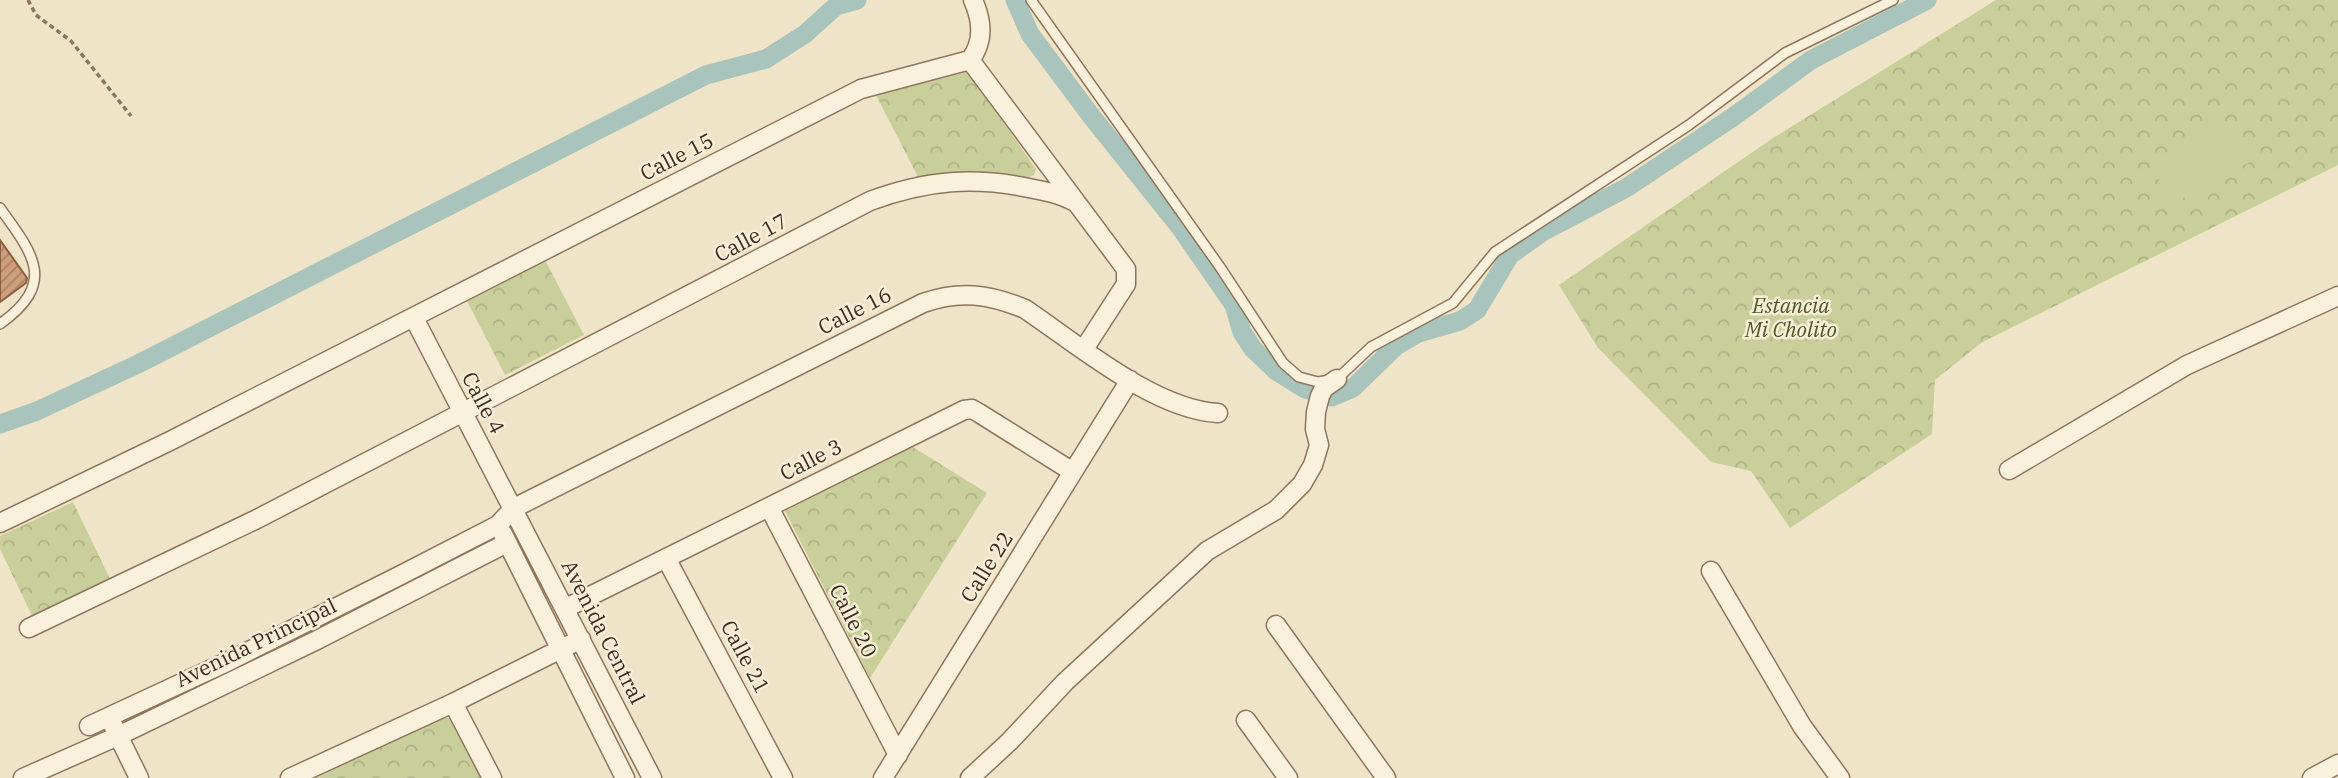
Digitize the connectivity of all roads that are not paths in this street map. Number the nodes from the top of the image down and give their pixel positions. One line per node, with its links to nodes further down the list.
1 (973, 0): 4 (street)
2 (1031, 0): 12 (lane)
3 (1893, 0): 12 (lane)
4 (970, 60): 5 (street); 8 (street, Calle 15)
5 (1078, 203): 10 (street); 14 (street, Calle 17)
6 (0, 208): 9 (lane)
7 (2338, 296): 15 (street)
8 (414, 318): 14 (street, Calle 4); 19 (street, Calle 15)
9 (0, 324)
10 (1084, 349): 11 (street, Calle 16); 18 (street, Calle 16)
11 (1130, 380): 13 (street, Calle 16); 16 (street, Calle 22)
12 (1327, 388): 44 (street)
13 (1218, 413)
14 (463, 414): 18 (street, Calle 4); 26 (street, Calle 17)
15 (2009, 470)
16 (1073, 472): 17 (street, Calle 3); 34 (street, Calle 22)
17 (769, 507): 22 (street, Calle 3); 34 (street, Calle 20)
18 (514, 508): 20 (street, Avenida Principal); 24 (street, Avenida Central)
19 (0, 523)
20 (498, 525): 21 (street); 30 (street, Avenida Principal)
21 (507, 543): 28 (street); 33 (street, Avenida Principal)
22 (666, 558): 24 (street, Calle 3); 42 (street, Calle 21)
23 (1711, 571): 47 (street)
24 (566, 608): 27 (street, Avenida Central)
25 (1276, 625): 46 (street)
26 (29, 628)
27 (581, 639): 28 (street); 41 (street, Avenida Central)
28 (561, 649): 29 (street); 40 (street)
29 (453, 703): 38 (street); 39 (street)
30 (109, 716): 32 (street, Avenida Principal); 33 (street)
31 (1246, 720): 45 (street)
32 (89, 726)
33 (118, 736): 36 (street, Avenida Principal); 37 (street)
34 (898, 755): 43 (street, Calle 22)
35 (2338, 764): 48 (street)
36 (23, 778)
37 (139, 778)
38 (290, 778)
39 (492, 778)
40 (625, 778)
41 (652, 778)
42 (783, 778)
43 (883, 778)
44 (970, 778)
45 (1287, 778)
46 (1386, 778)
47 (1840, 778)
48 (2312, 778)

